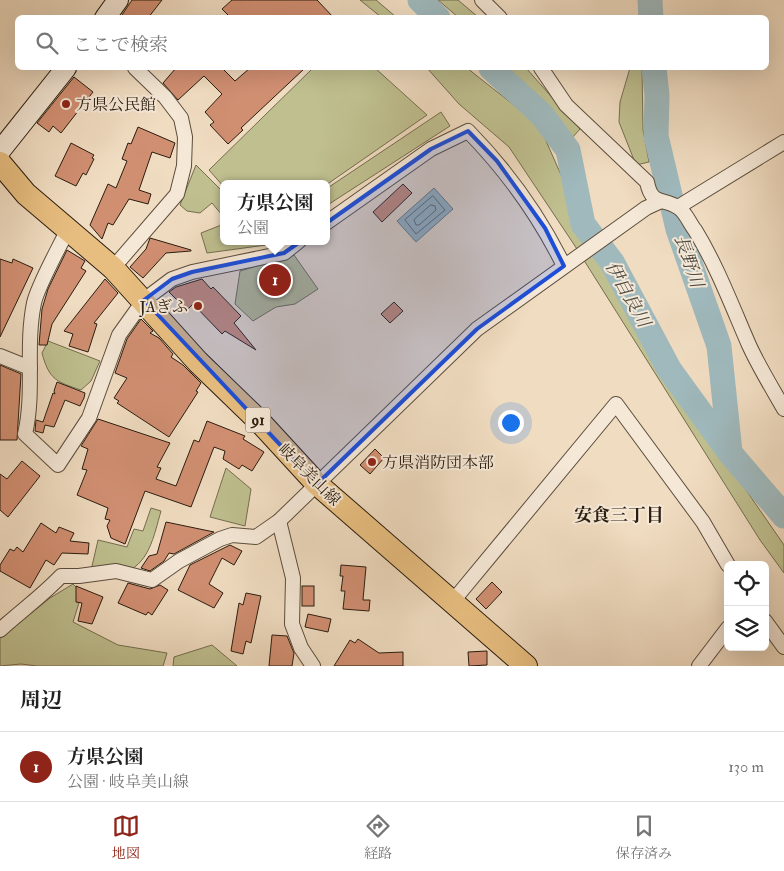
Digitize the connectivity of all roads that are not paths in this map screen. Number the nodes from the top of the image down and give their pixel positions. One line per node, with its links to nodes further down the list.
1 (118, 0): 3 (main road)
2 (482, 0): 4 (street)
3 (107, 15)
4 (497, 15)
5 (64, 70): 9 (main road)
6 (137, 70): 17 (street)
7 (542, 70): 11 (street)
8 (784, 142): 12 (street)
9 (0, 151)
10 (0, 163): 14 (main road, 岐阜美山線 / 91)
11 (653, 205): 12 (street); 16 (street)
12 (678, 208): 21 (street)
13 (330, 220): 16 (street)
14 (68, 229): 17 (main road, 岐阜美山線 / 91); 20 (street)
15 (295, 245): 18 (street)
16 (566, 264): 22 (street)
17 (113, 268): 18 (main road, 岐阜美山線 / 91)
18 (144, 300): 20 (street); 22 (main road, 岐阜美山線 / 91)
19 (0, 356): 20 (street)
20 (30, 368)
21 (784, 409)
22 (317, 484): 23 (street); 25 (main road, 岐阜美山線 / 91)
23 (279, 521): 27 (street); 30 (street)
24 (726, 561): 25 (street)
25 (453, 601): 31 (main road, 岐阜美山線 / 91)
26 (769, 626): 29 (street)
27 (0, 630)
28 (724, 633): 32 (street)
29 (784, 647)
30 (313, 666)
31 (526, 666)
32 (699, 666)

